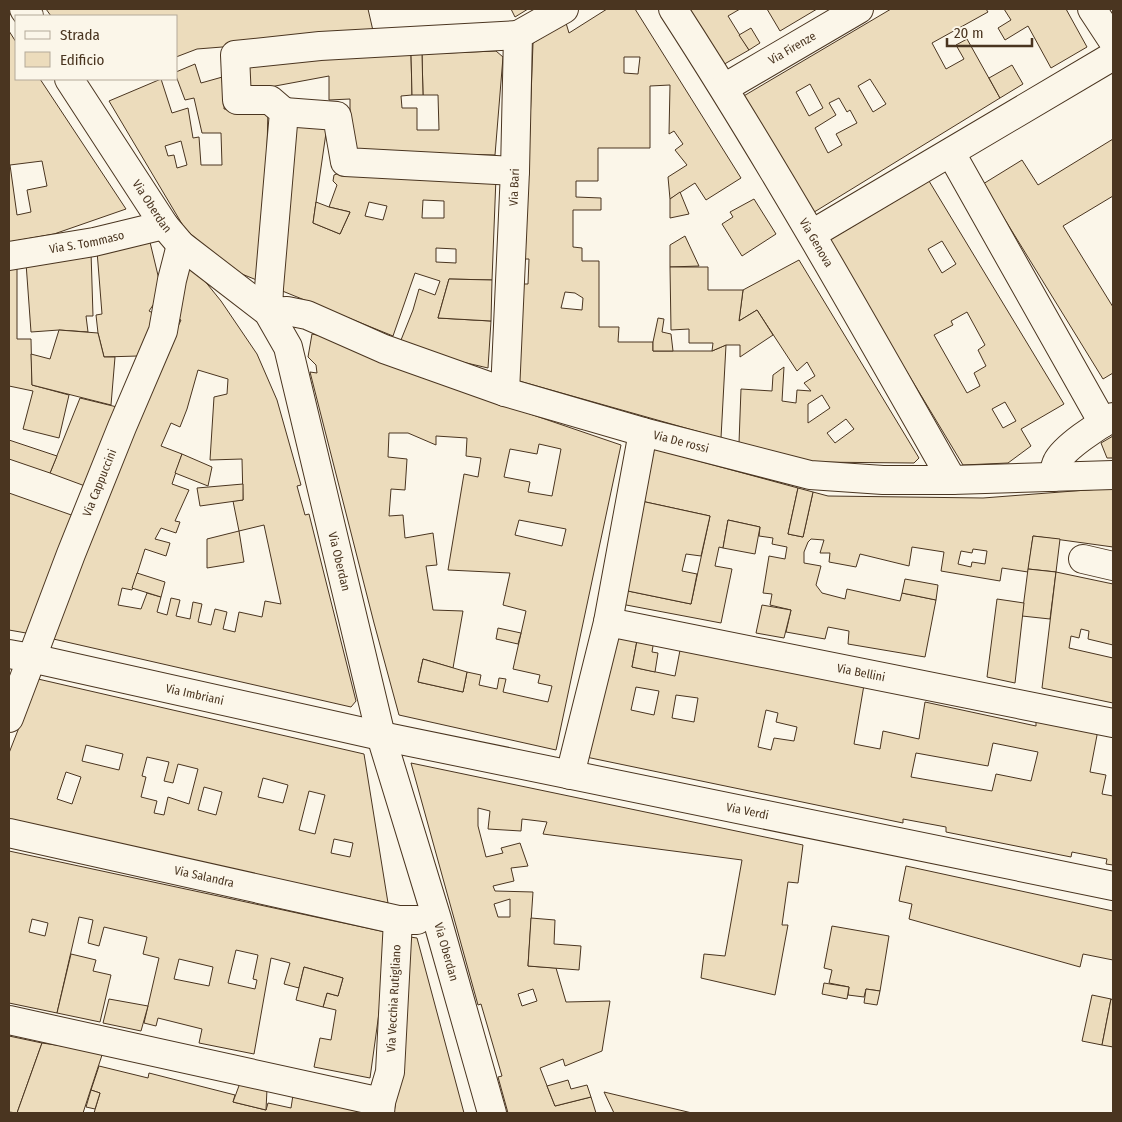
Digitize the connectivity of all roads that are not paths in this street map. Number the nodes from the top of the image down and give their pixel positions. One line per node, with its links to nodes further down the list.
1 (564, 9): 5 (street)
2 (673, 9): 9 (street, Via Genova)
3 (859, 9): 9 (street, Via Firenze)
4 (1092, 9): 6 (street)
5 (518, 35): 10 (street); 12 (street, Via Bari)
6 (1113, 41)
7 (1113, 56): 11 (street)
8 (70, 80): 14 (street, Via Oberdan)
9 (724, 88): 13 (street, Via Genova)
10 (284, 112): 12 (street); 16 (street)
11 (951, 152): 13 (street); 18 (street)
12 (515, 171): 17 (street, Via Bari)
13 (812, 234): 22 (street, Via Genova)
14 (172, 235): 15 (street, Via S. Tommaso); 16 (street, Via Oberdan); 26 (street, Via Cappuccini)
15 (9, 256)
16 (268, 312): 17 (street, Via De rossi); 29 (street, Via Oberdan)
17 (505, 392): 19 (street, Via De rossi)
18 (1108, 420): 21 (street)
19 (643, 432): 22 (street, Via De rossi); 25 (street)
20 (1113, 475): 21 (street, Via De rossi)
21 (1053, 477): 22 (street, Via De rossi)
22 (952, 480)
23 (1083, 559): 24 (street)
24 (1113, 566)
25 (608, 622): 28 (street, Via Bellini); 30 (street)
26 (20, 656): 27 (street, Via Cappuccini); 29 (street, Via Imbriani)
27 (9, 718)
28 (1113, 723)
29 (381, 736): 30 (street, Via Verdi); 33 (street, Via Oberdan)
30 (570, 775): 32 (street, Via Verdi)
31 (9, 833): 34 (street, Via Salandra)
32 (1113, 886)
33 (437, 919): 34 (street); 37 (street, Via Oberdan)
34 (398, 920): 36 (street, Via Vecchia Rutigliano)
35 (9, 1020): 36 (street)
36 (381, 1108)
37 (492, 1113)

